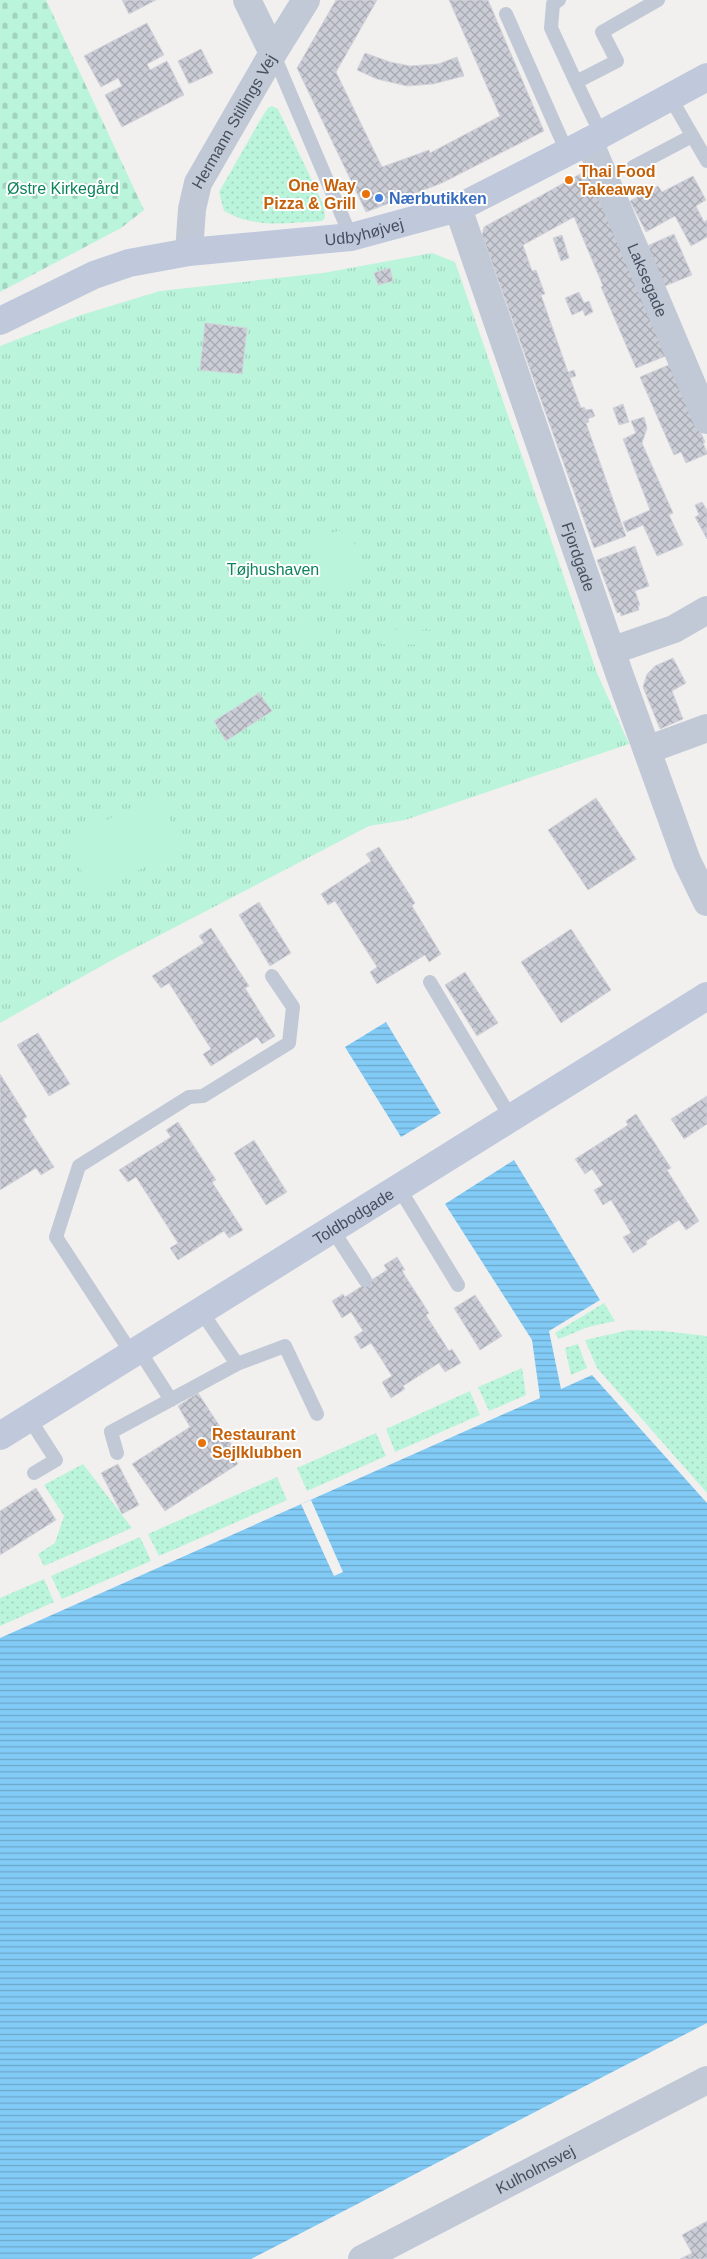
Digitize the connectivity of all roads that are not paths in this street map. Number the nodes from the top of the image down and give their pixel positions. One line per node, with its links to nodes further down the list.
1 (247, 0): 6 (street)
2 (306, 0): 6 (street, Hermann Stillings Vej)
3 (559, 0): 8 (lane)
4 (658, 0): 8 (lane)
5 (506, 14): 11 (lane)
6 (273, 52): 15 (lane); 16 (street, Hermann Stillings Vej)
7 (707, 77): 9 (street, Udbyhøjvej)
8 (576, 82): 11 (lane)
9 (670, 97): 10 (lane); 11 (street, Udbyhøjvej)
10 (692, 136): 12 (lane); 13 (lane)
11 (586, 142): 14 (street, Udbyhøjvej); 18 (street, Laksegade)
12 (707, 161)
13 (633, 167)
14 (458, 208): 15 (street, Udbyhøjvej); 20 (street, Fjordgade)
15 (351, 236): 16 (street, Udbyhøjvej)
16 (189, 252): 17 (street, Udbyhøjvej)
17 (0, 321)
18 (707, 420)
19 (707, 610): 20 (street)
20 (611, 650): 22 (street, Fjordgade)
21 (707, 728): 22 (street)
22 (647, 750): 23 (street, Fjordgade)
23 (707, 902)
24 (272, 976): 33 (lane)
25 (430, 982): 27 (lane)
26 (707, 996): 27 (street, Toldbodgade)
27 (511, 1118): 28 (street, Toldbodgade)
28 (399, 1188): 29 (street, Toldbodgade); 31 (lane)
29 (332, 1229): 30 (lane); 32 (street, Toldbodgade)
30 (365, 1280)
31 (458, 1285)
32 (201, 1312): 33 (street, Toldbodgade); 34 (lane)
33 (136, 1352): 35 (lane); 37 (street, Toldbodgade)
34 (237, 1364): 35 (lane); 36 (lane)
35 (171, 1400): 39 (lane)
36 (317, 1414)
37 (29, 1418): 38 (street, Toldbodgade); 40 (lane)
38 (0, 1436)
39 (117, 1453)
40 (34, 1473)
41 (707, 2080): 42 (street, Kulholmsvej)
42 (362, 2259)

